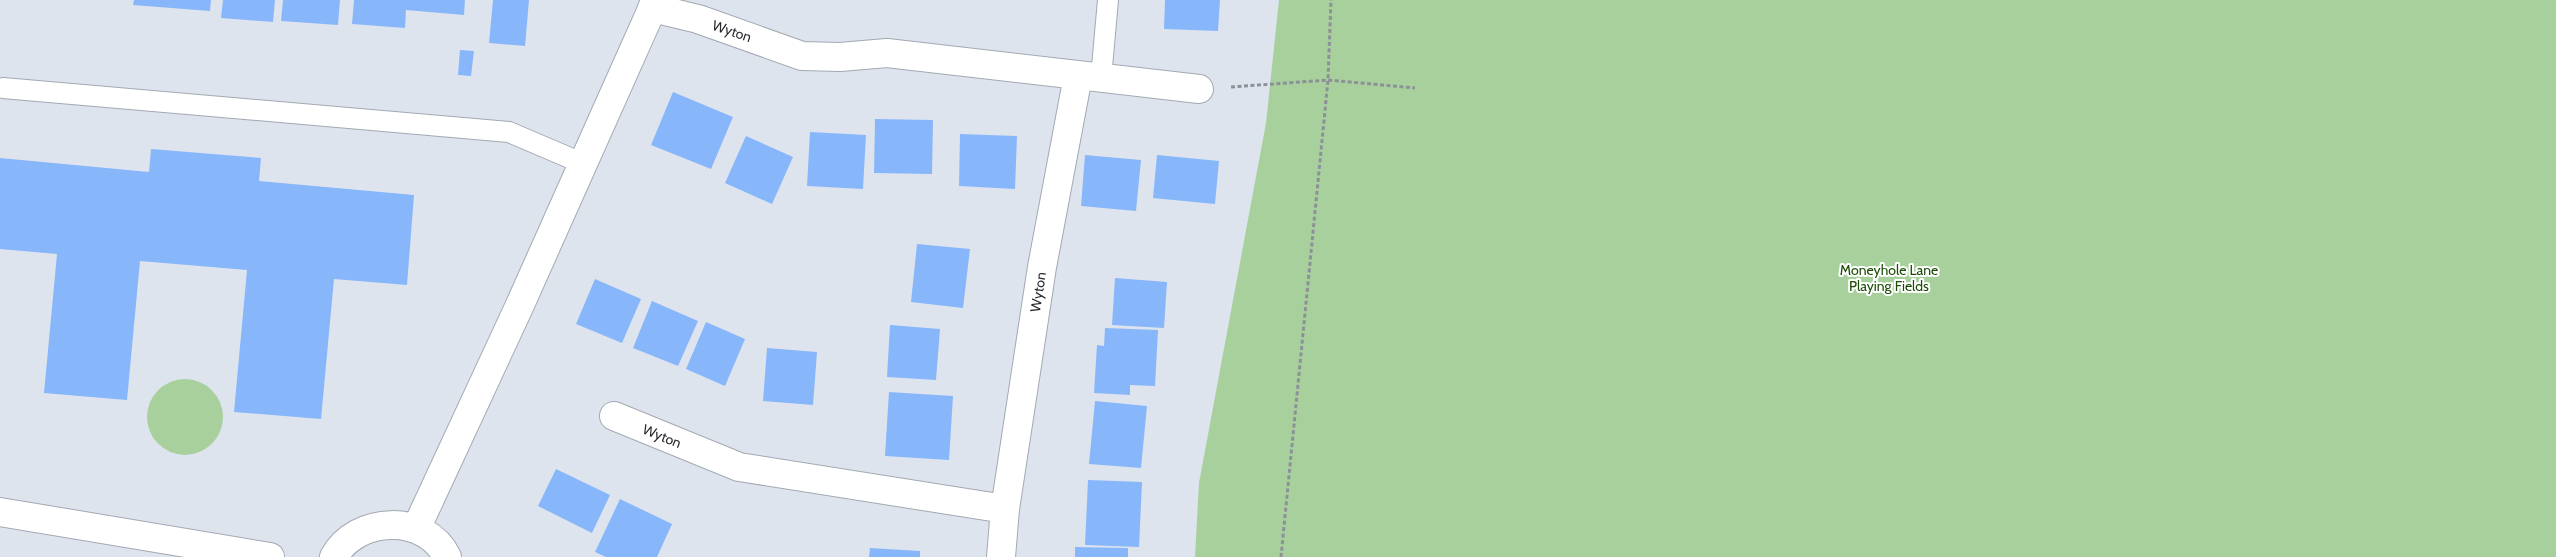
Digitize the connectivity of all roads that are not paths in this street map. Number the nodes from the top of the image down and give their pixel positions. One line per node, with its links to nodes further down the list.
1 (1108, 0): 3 (lane)
2 (654, 4): 3 (street, Wyton); 6 (street)
3 (1090, 77): 5 (street, Wyton); 8 (street, Wyton)
4 (3, 88): 6 (lane)
5 (1200, 89)
6 (584, 164): 10 (street)
7 (614, 416): 8 (street, Wyton)
8 (1005, 509): 14 (street, Wyton)
9 (0, 512): 11 (street)
10 (416, 529): 12 (street); 13 (street)
11 (270, 557)
12 (334, 557)
13 (448, 557)
14 (1001, 557)

